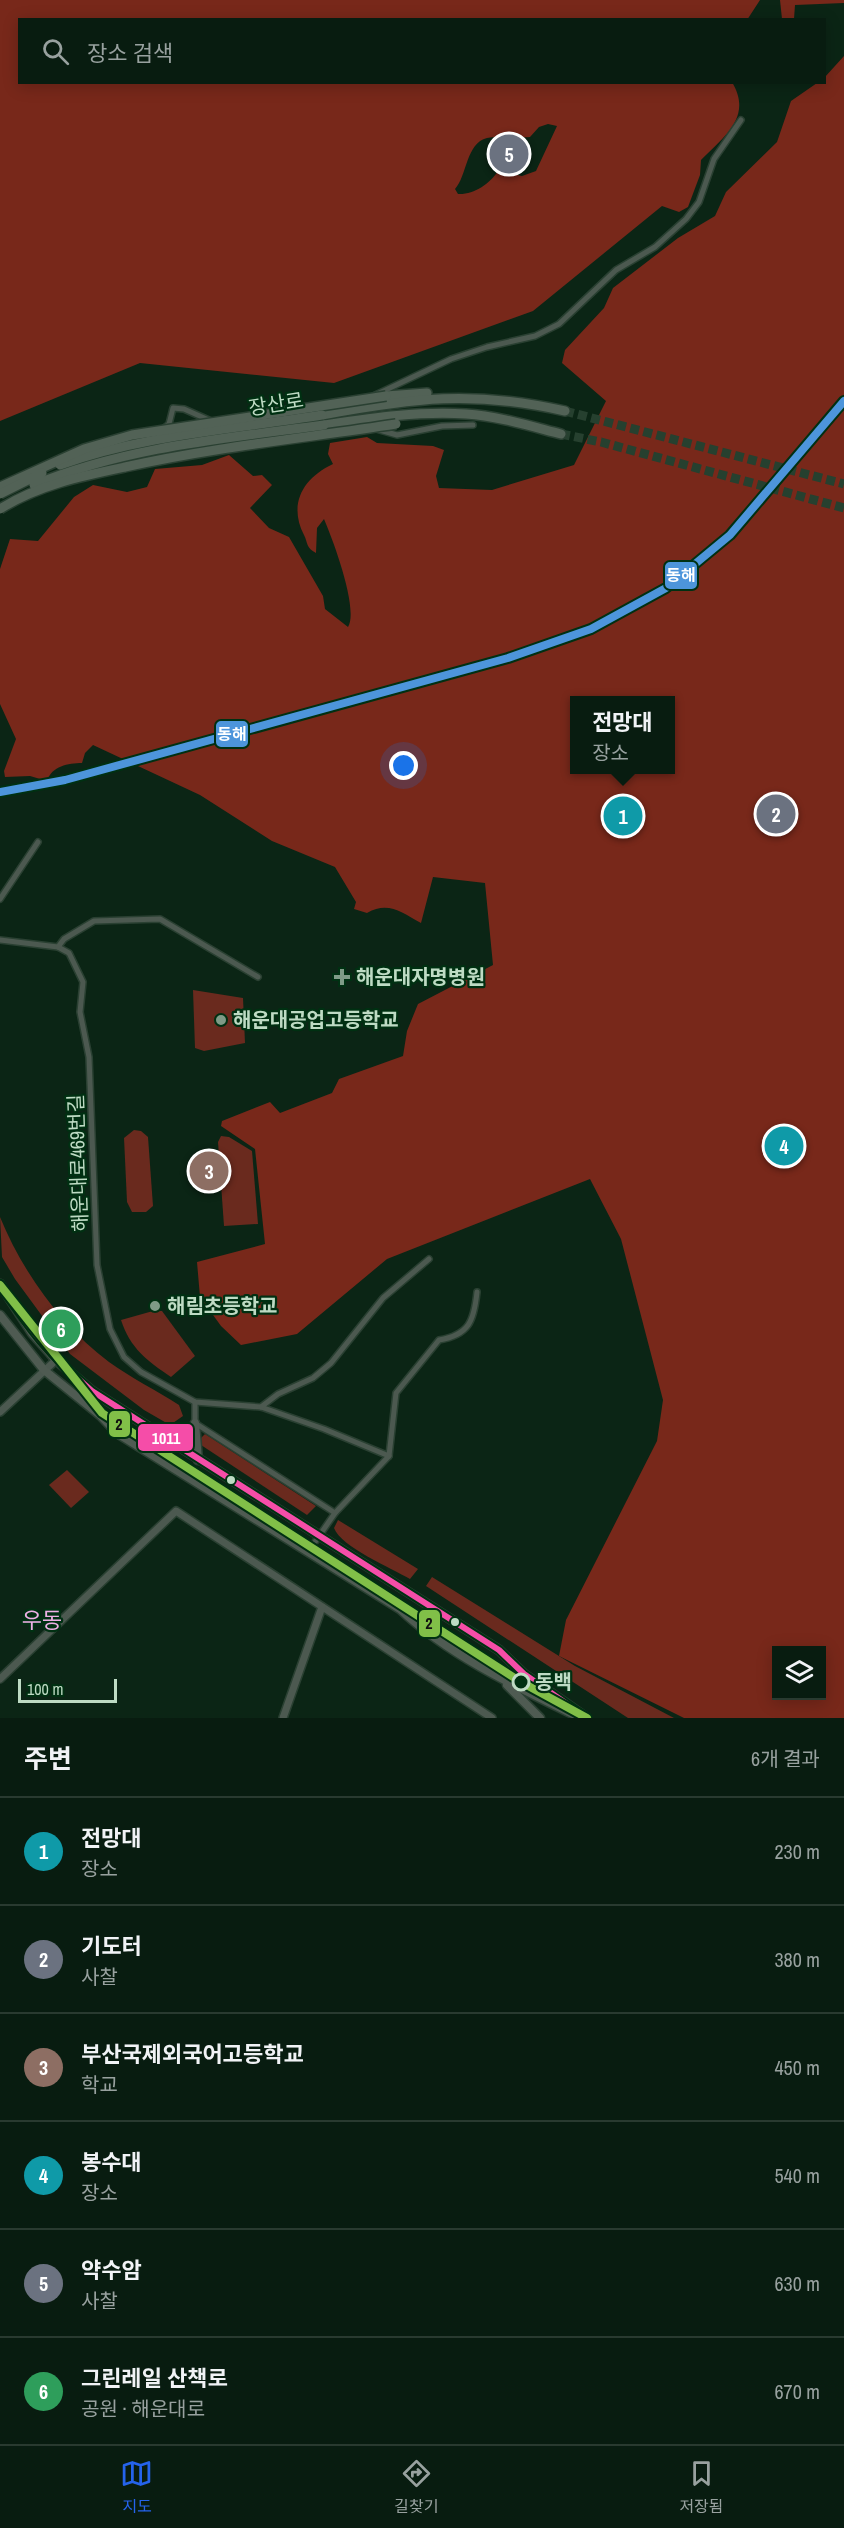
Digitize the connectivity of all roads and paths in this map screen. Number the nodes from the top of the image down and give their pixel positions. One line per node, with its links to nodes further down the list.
1 (741, 120): 5 (street)
2 (471, 397): 3 (highway, 장산로); 11 (highway, bridge); 12 (highway, 장산로, bridge)
3 (565, 411)
4 (429, 413): 7 (highway, 장산로); 13 (highway, 장산로, bridge); 14 (highway, bridge)
5 (263, 421): 8 (street); 9 (street)
6 (473, 425): 8 (street)
7 (561, 434)
8 (266, 437): 10 (street)
9 (32, 477): 10 (street); 11 (street)
10 (37, 486): 14 (street)
11 (0, 487)
12 (0, 494)
13 (0, 502)
14 (0, 511)
15 (38, 842): 16 (street)
16 (0, 899)
17 (0, 940): 18 (street)
18 (58, 947): 19 (street); 26 (street, 해운대로469번길)
19 (258, 977)
20 (429, 1259): 27 (street)
21 (0, 1284): 24 (main road)
22 (477, 1292): 31 (street)
23 (0, 1315): 25 (main road)
24 (56, 1360): 25 (street); 30 (main road)
25 (44, 1370): 28 (street); 35 (main road)
26 (195, 1402): 27 (street); 29 (street)
27 (261, 1407): 31 (street)
28 (0, 1412)
29 (195, 1428): 30 (main road); 32 (main road); 33 (street)
30 (167, 1441): 32 (main road)
31 (389, 1456): 33 (street)
32 (198, 1460): 34 (main road)
33 (335, 1513): 34 (street)
34 (318, 1537): 35 (street); 37 (main road)
35 (308, 1552): 38 (main road)
36 (322, 1607): 39 (street); 41 (street); 42 (street)
37 (524, 1674): 40 (main road); 45 (main road)
38 (498, 1677): 40 (main road); 43 (main road)
39 (0, 1679)
40 (513, 1685): 44 (main road)
41 (283, 1718)
42 (492, 1718)
43 (540, 1718)
44 (580, 1718)
45 (587, 1718)

